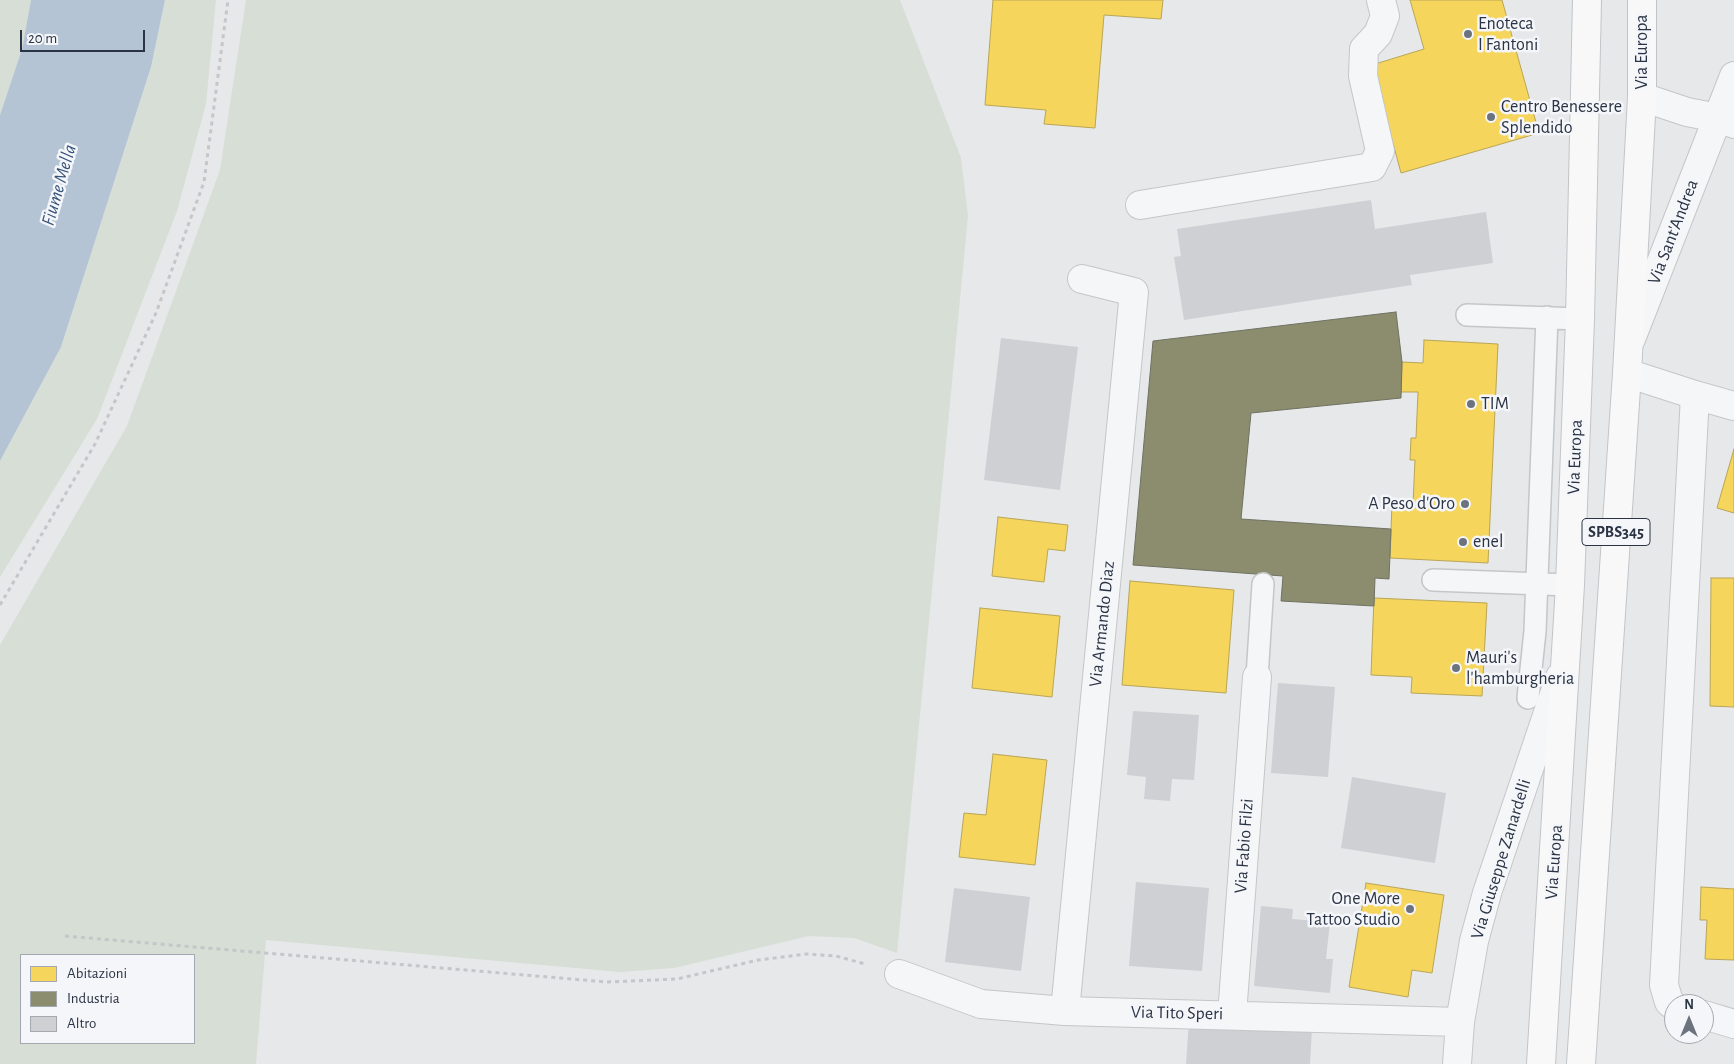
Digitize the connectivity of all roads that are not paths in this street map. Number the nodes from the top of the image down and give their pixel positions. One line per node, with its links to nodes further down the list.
1 (1381, 0): 7 (street)
2 (1586, 0): 11 (main road, Via Europa / SPBS345)
3 (1642, 0): 5 (main road, Via Europa / SPBS345)
4 (1734, 76): 6 (street, Via Sant'Andrea)
5 (1642, 96): 6 (street); 12 (main road, Via Europa / SPBS345)
6 (1726, 121): 12 (street, Via Sant'Andrea)
7 (1140, 205)
8 (1082, 278): 25 (street, Via Armando Diaz)
9 (1467, 315): 10 (lane)
10 (1547, 317): 11 (lane); 18 (lane)
11 (1580, 319): 19 (main road, Via Europa / SPBS345)
12 (1628, 345): 13 (main road, Via Europa / SPBS345)
13 (1627, 373): 14 (street); 32 (main road, Via Europa / SPBS345)
14 (1695, 394): 15 (street); 24 (street)
15 (1734, 406)
16 (1433, 580): 18 (lane)
17 (1263, 584): 21 (lane)
18 (1537, 584): 19 (lane); 22 (lane)
19 (1570, 585): 20 (main road, Via Europa / SPBS345)
20 (1566, 659): 28 (street, Via Giuseppe Zanardelli); 31 (main road, Via Europa / SPBS345)
21 (1257, 677): 26 (street, Via Fabio Filzi)
22 (1528, 698)
23 (899, 974): 25 (street, Via Tito Speri)
24 (1668, 994)
25 (1065, 1011): 26 (street, Via Tito Speri)
26 (1232, 1015): 28 (street, Via Tito Speri)
27 (1714, 1018): 29 (street)
28 (1460, 1022): 30 (street, Via Giuseppe Zanardelli)
29 (1734, 1024)
30 (1457, 1064)
31 (1540, 1064)
32 (1581, 1064)

